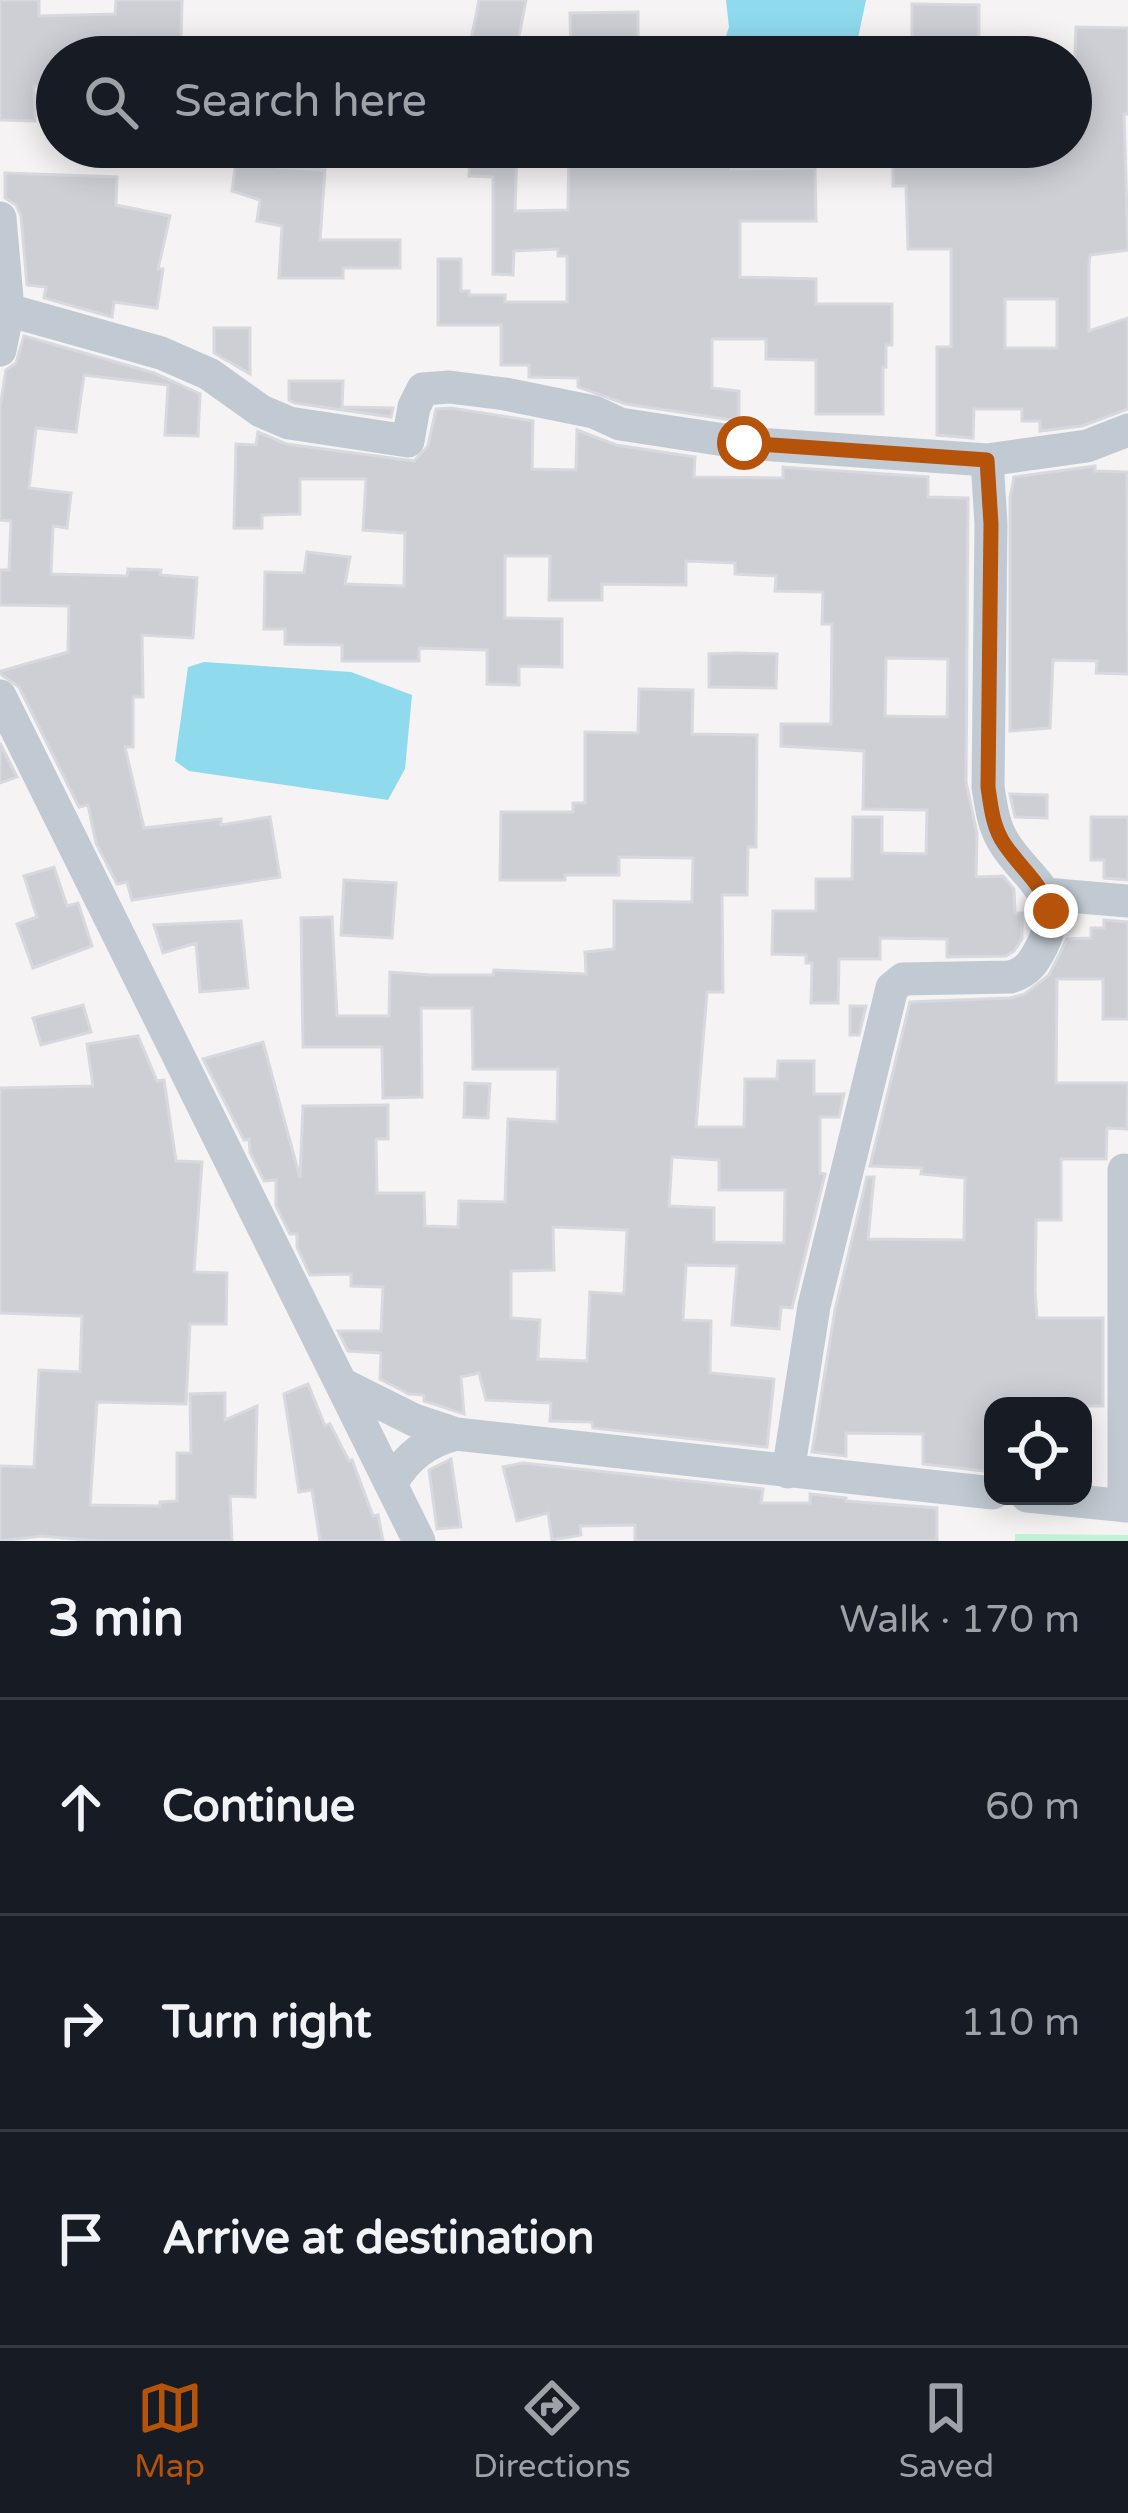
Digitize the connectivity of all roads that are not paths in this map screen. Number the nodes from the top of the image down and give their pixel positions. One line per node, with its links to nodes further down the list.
1 (0, 218): 2 (street)
2 (8, 310): 3 (street); 5 (street)
3 (0, 350)
4 (1128, 430): 5 (street)
5 (987, 460): 7 (street)
6 (0, 696): 10 (street)
7 (1044, 894): 8 (street); 12 (street)
8 (1128, 902)
9 (1124, 1170): 16 (street)
10 (346, 1387): 11 (street); 13 (street)
11 (456, 1433): 12 (street); 13 (street)
12 (788, 1472): 14 (street)
13 (392, 1483): 17 (street)
14 (984, 1491)
15 (1092, 1503): 16 (street)
16 (1126, 1506)
17 (419, 1541)

